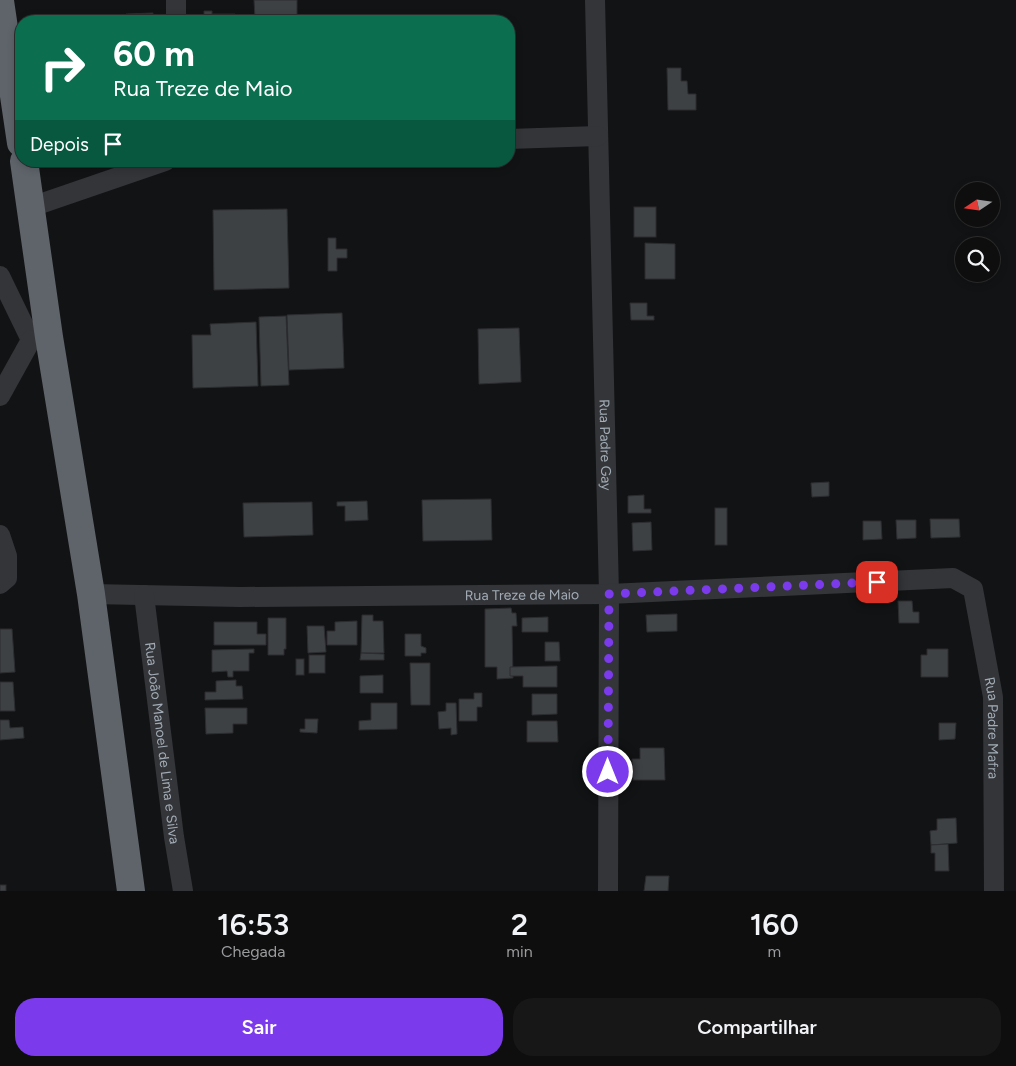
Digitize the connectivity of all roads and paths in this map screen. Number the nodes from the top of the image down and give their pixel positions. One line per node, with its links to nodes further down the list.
1 (176, 0): 4 (street)
2 (595, 0): 6 (street, Rua Padre Gay)
3 (0, 1): 5 (highway)
4 (176, 15)
5 (15, 102)
6 (598, 136): 7 (street); 18 (street, Rua Padre Gay)
7 (515, 139)
8 (25, 167): 10 (highway)
9 (148, 167): 10 (street)
10 (31, 207): 12 (highway)
11 (0, 276): 12 (street)
12 (40, 338): 13 (street); 17 (highway)
13 (0, 396)
14 (0, 535): 16 (street)
15 (953, 578): 18 (street, Rua Treze de Maio); 23 (street, Rua Padre Mafra)
16 (0, 584)
17 (90, 594): 19 (street, Rua Treze de Maio); 20 (highway)
18 (609, 594): 19 (street, Rua Treze de Maio); 22 (street, Rua Padre Gay)
19 (144, 595): 21 (street, Rua João Manoel de Lima e Silva)
20 (132, 891)
21 (183, 891)
22 (608, 891)
23 (994, 891)

